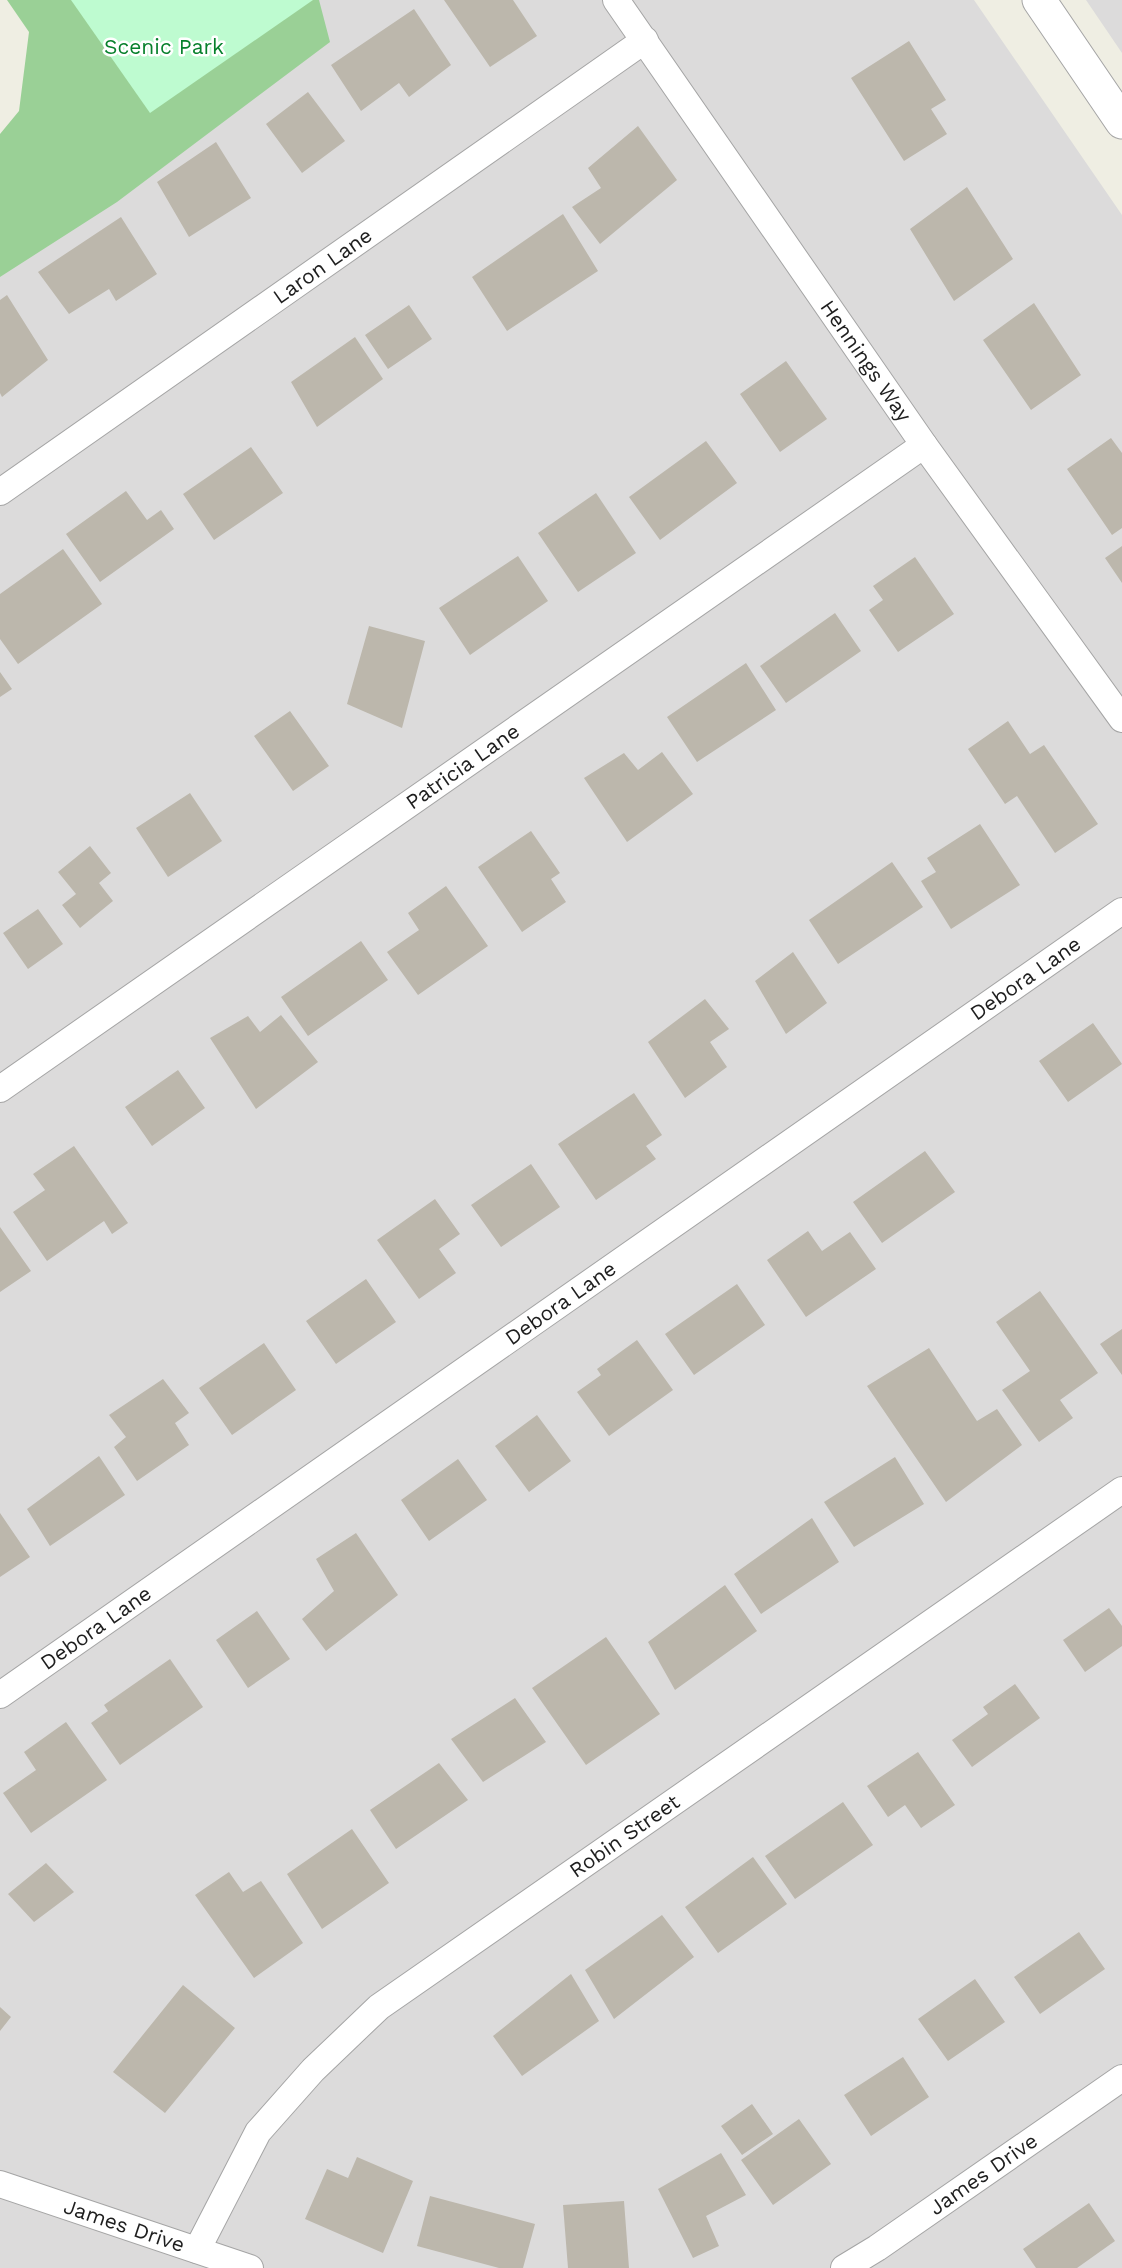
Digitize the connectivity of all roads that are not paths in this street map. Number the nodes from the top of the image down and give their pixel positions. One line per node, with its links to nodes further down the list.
1 (616, 0): 3 (street, Hennings Way)
2 (1040, 0): 4 (street)
3 (645, 40): 5 (street, Hennings Way); 6 (street, Laron Lane)
4 (1122, 122)
5 (923, 445): 7 (street, Hennings Way); 9 (street, Patricia Lane)
6 (0, 492)
7 (1122, 719)
8 (1122, 911): 11 (street, Debora Lane)
9 (0, 1089)
10 (1122, 1490): 14 (street, Robin Street)
11 (0, 1695)
12 (1122, 2078): 16 (street, James Drive)
13 (0, 2184): 14 (street, James Drive)
14 (197, 2250): 15 (street, James Drive)
15 (250, 2268)
16 (844, 2268)

